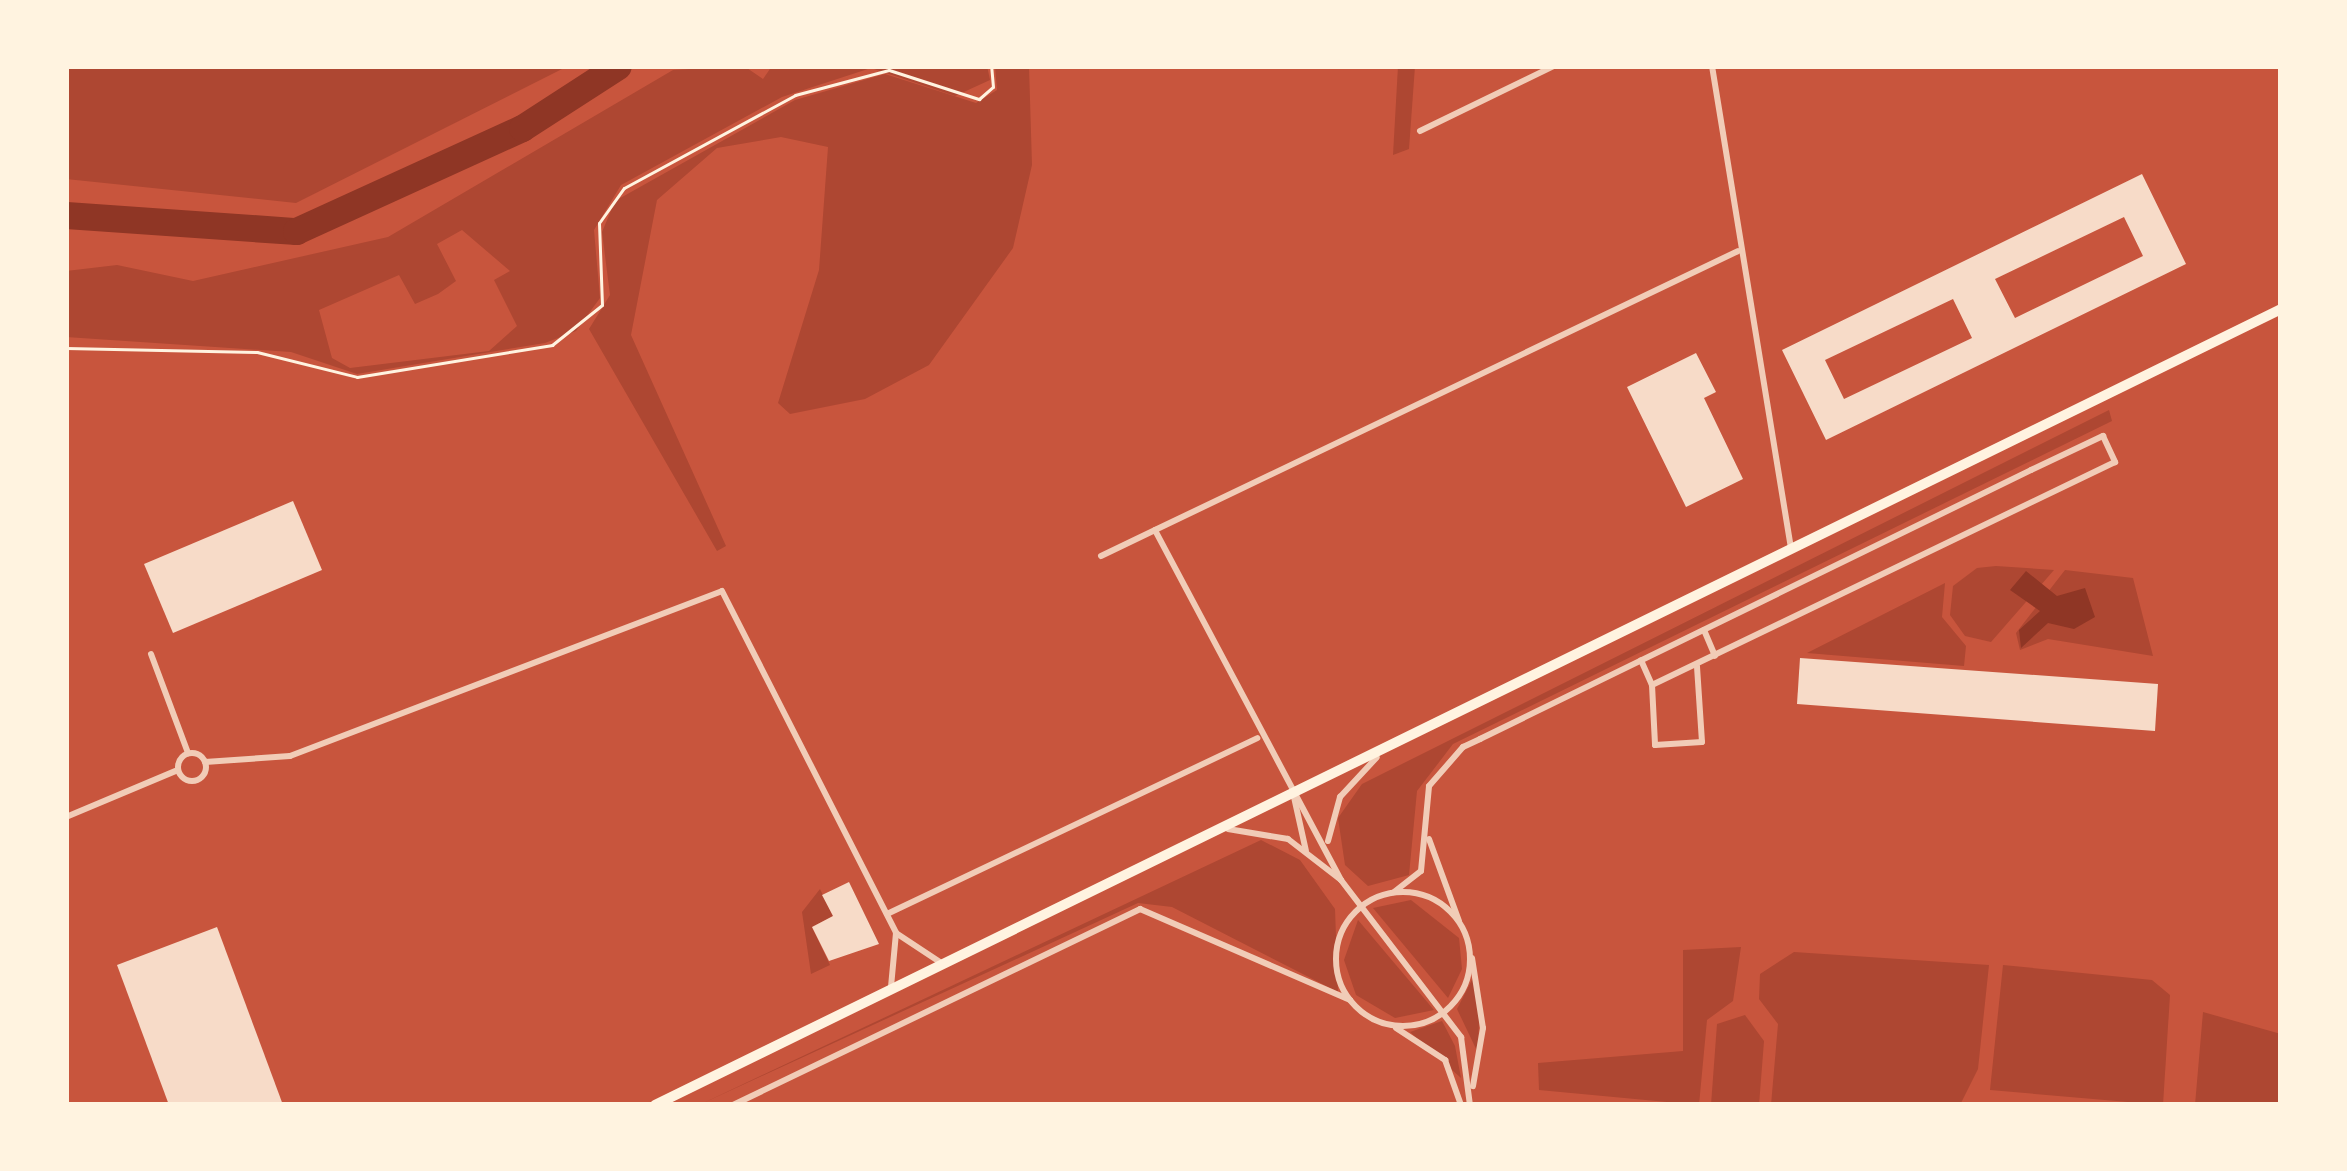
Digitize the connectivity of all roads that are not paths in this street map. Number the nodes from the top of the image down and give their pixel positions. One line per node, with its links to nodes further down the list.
1 (1554, 66): 3 (street)
2 (1712, 66): 4 (street)
3 (1420, 130)
4 (1738, 251): 6 (street); 7 (street)
5 (2281, 309): 7 (main road)
6 (1155, 530): 8 (street); 15 (street)
7 (1791, 549): 17 (main road)
8 (1101, 556)
9 (1704, 630): 11 (street); 11 (street); 12 (street)
10 (151, 654): 16 (street)
11 (1715, 656): 13 (street)
12 (1640, 661): 14 (street); 23 (street)
13 (1697, 664): 14 (street); 14 (street)
14 (1652, 685)
15 (1257, 738): 20 (street); 29 (street)
16 (188, 753): 18 (street); 19 (street)
17 (1377, 757): 20 (main road); 24 (street)
18 (205, 762): 19 (street); 29 (street)
19 (178, 770): 21 (street)
20 (1294, 797): 22 (main road); 24 (street); 25 (street)
21 (66, 817)
22 (1228, 829): 25 (street); 33 (main road)
23 (1428, 836): 27 (street); 30 (street)
24 (1328, 845): 26 (street)
25 (1308, 854): 26 (street)
26 (1341, 880): 28 (street)
27 (1394, 892): 28 (street); 30 (street)
28 (1362, 906): 35 (street); 36 (street)
29 (887, 914): 31 (street)
30 (1459, 921): 32 (street)
31 (896, 933): 33 (street); 34 (street)
32 (1470, 952): 36 (street); 38 (street)
33 (943, 964): 34 (main road)
34 (891, 990): 39 (main road)
35 (1350, 1000): 37 (street); 40 (street)
36 (1445, 1011): 37 (street); 38 (street)
37 (1394, 1025): 41 (street)
38 (1471, 1100)
39 (655, 1105)
40 (733, 1105)
41 (1461, 1105)

